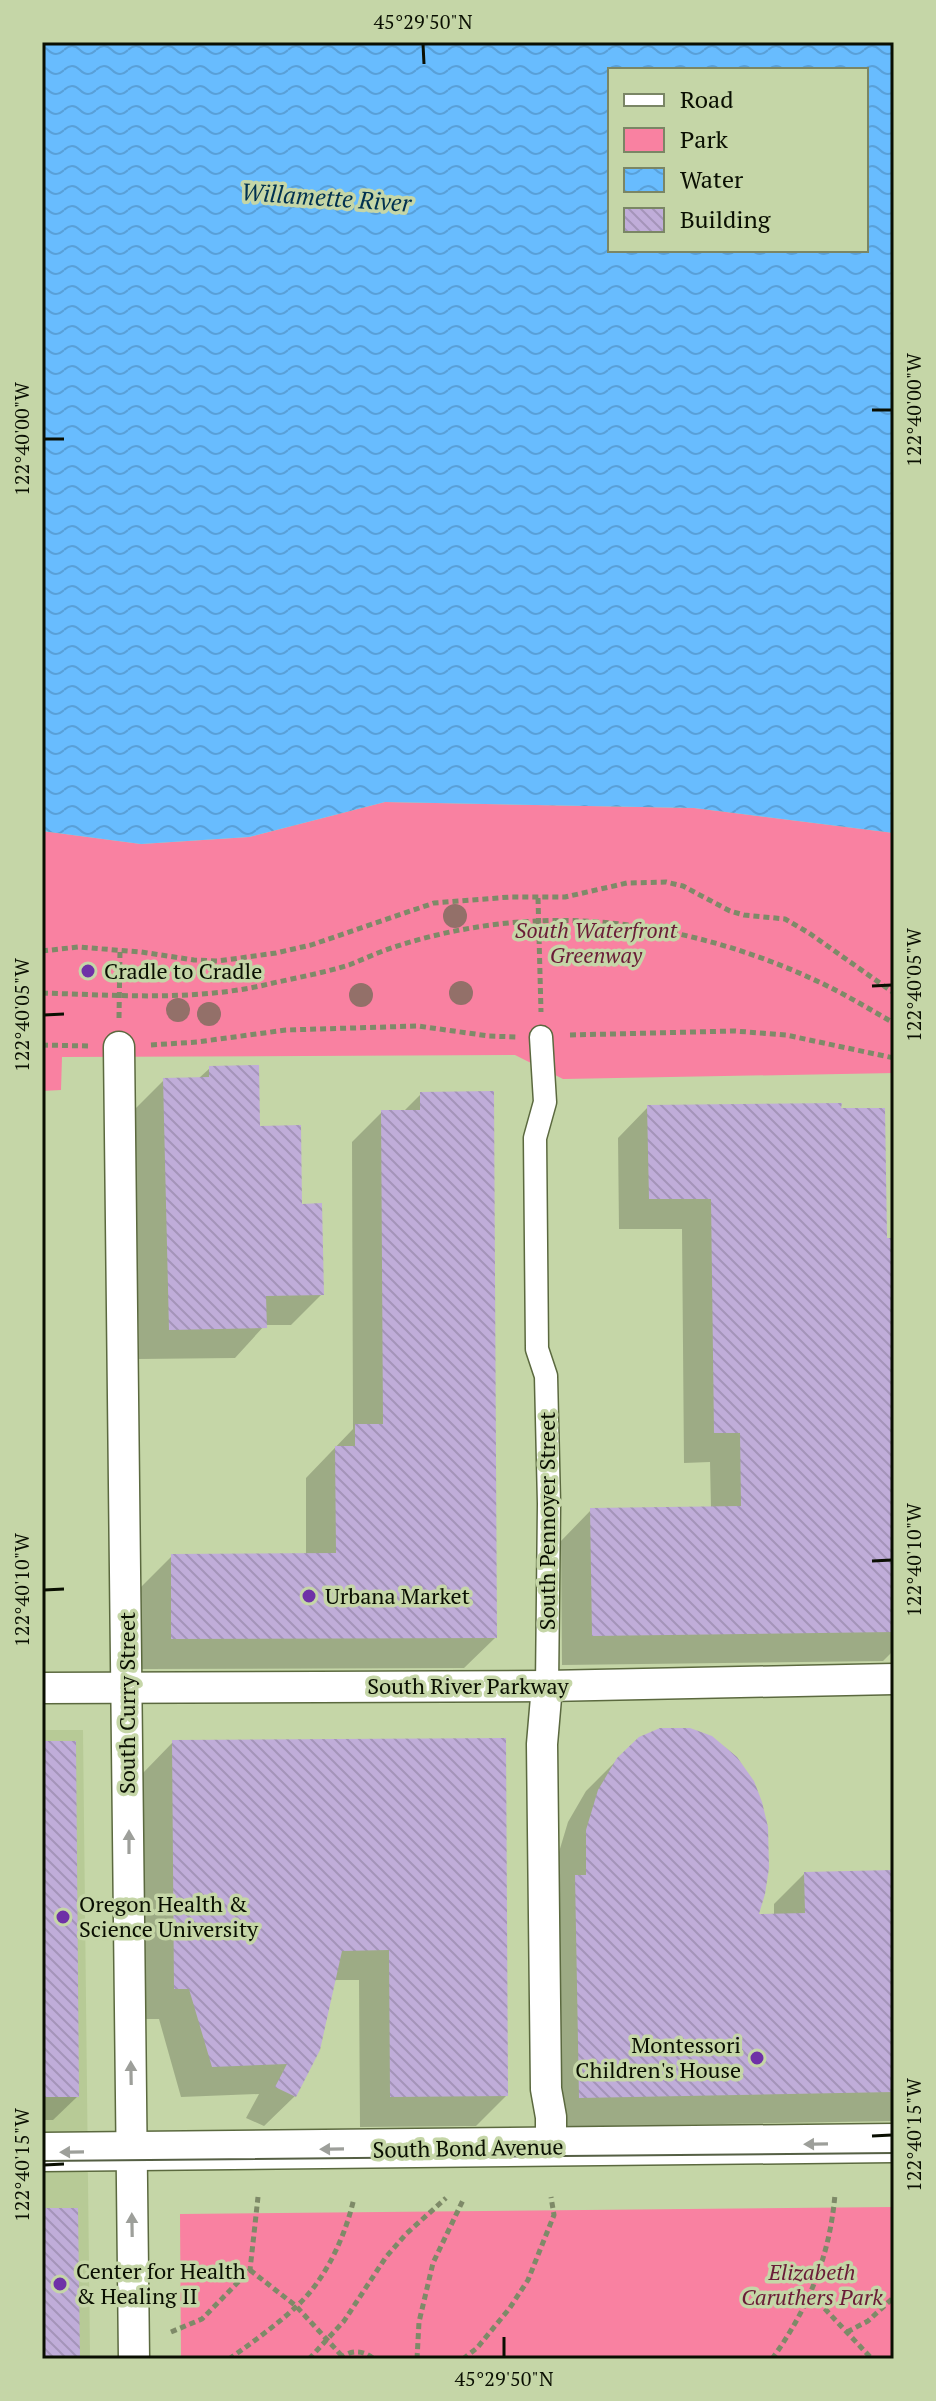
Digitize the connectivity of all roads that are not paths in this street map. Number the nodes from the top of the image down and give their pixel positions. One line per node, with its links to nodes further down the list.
1 (541, 1037): 4 (street, South Pennoyer Street)
2 (119, 1047): 6 (street, South Curry Street)
3 (894, 1679): 4 (street, South River Parkway)
4 (547, 1686): 6 (street, South River Parkway); 8 (street, South Pennoyer Street)
5 (42, 1688): 6 (street, South River Parkway)
6 (128, 1688): 9 (street, South Curry Street, one-way to 6)
7 (894, 2143): 8 (street, South Bond Avenue, one-way to 8)
8 (551, 2147): 9 (street, South Bond Avenue, one-way to 9)
9 (131, 2151): 10 (street, South Bond Avenue, one-way to 10); 11 (street, South Curry Street, one-way to 9)
10 (42, 2152)
11 (134, 2359)

